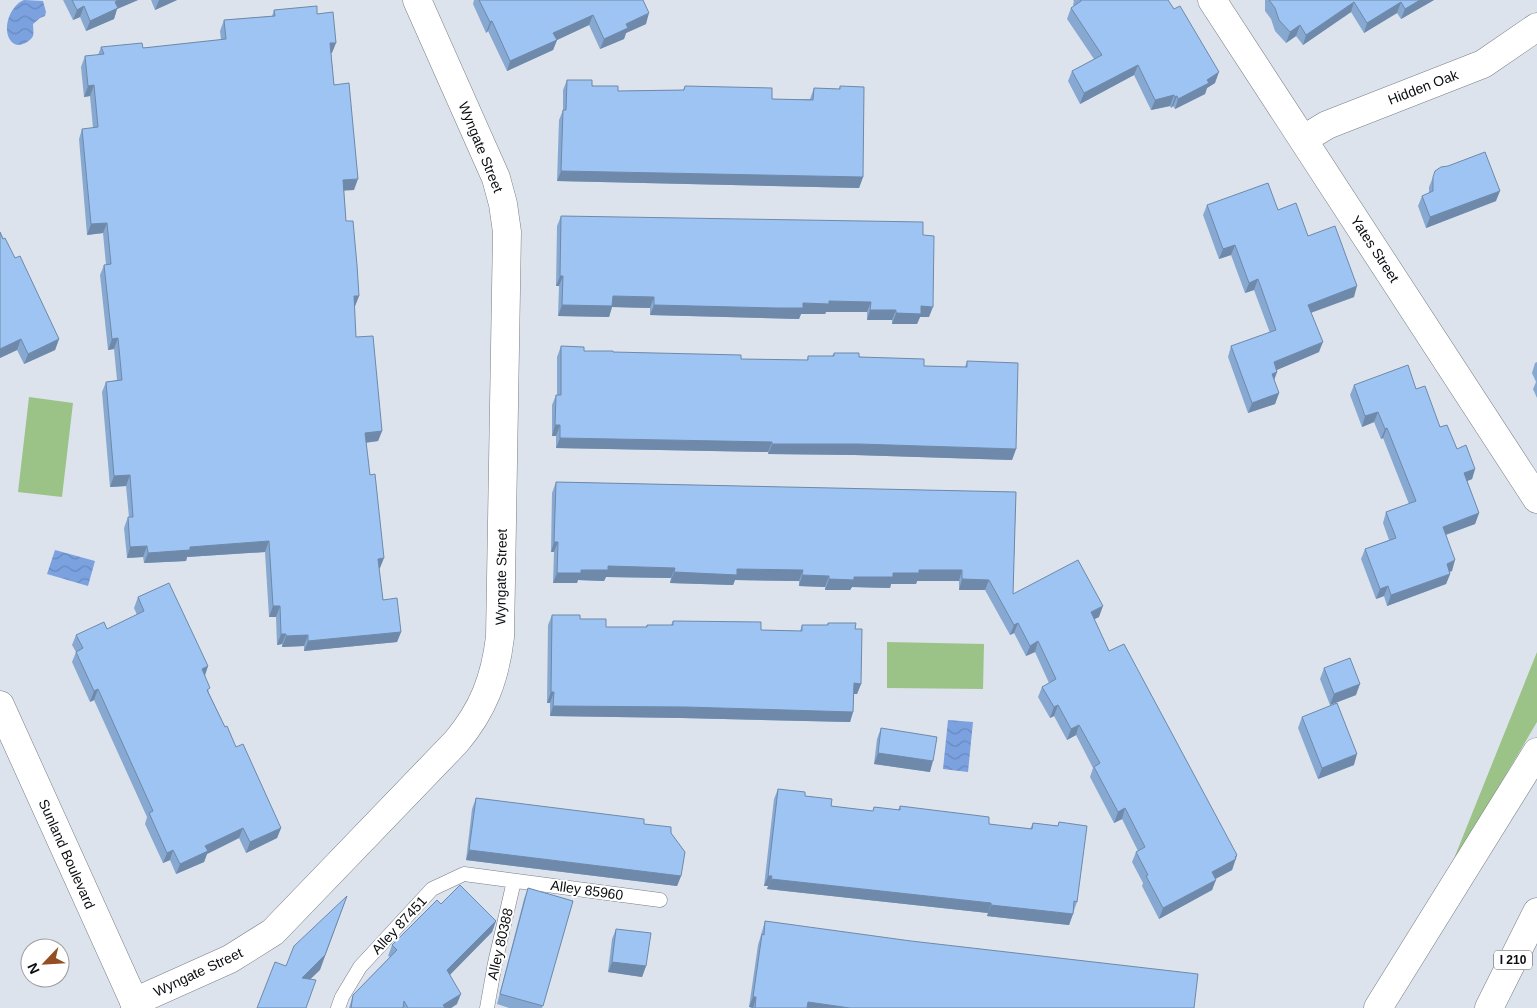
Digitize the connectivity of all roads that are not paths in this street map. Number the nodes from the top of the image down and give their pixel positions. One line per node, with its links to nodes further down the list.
1 (416, 0): 11 (main road, Wyngate Street)
2 (1212, 0): 4 (main road, Yates Street)
3 (1537, 27): 4 (main road, Hidden Oak)
4 (1304, 139): 5 (main road, Yates Street)
5 (1537, 499)
6 (0, 705): 11 (main road, Sunland Boulevard)
7 (1537, 752): 14 (main road)
8 (514, 881): 9 (lane, Alley 85960); 12 (lane, Alley 87451); 13 (lane, Alley 80388)
9 (660, 900)
10 (1537, 912): 15 (main road, I 210)
11 (136, 1006)
12 (338, 1008)
13 (487, 1008)
14 (1378, 1008)
15 (1488, 1008)

